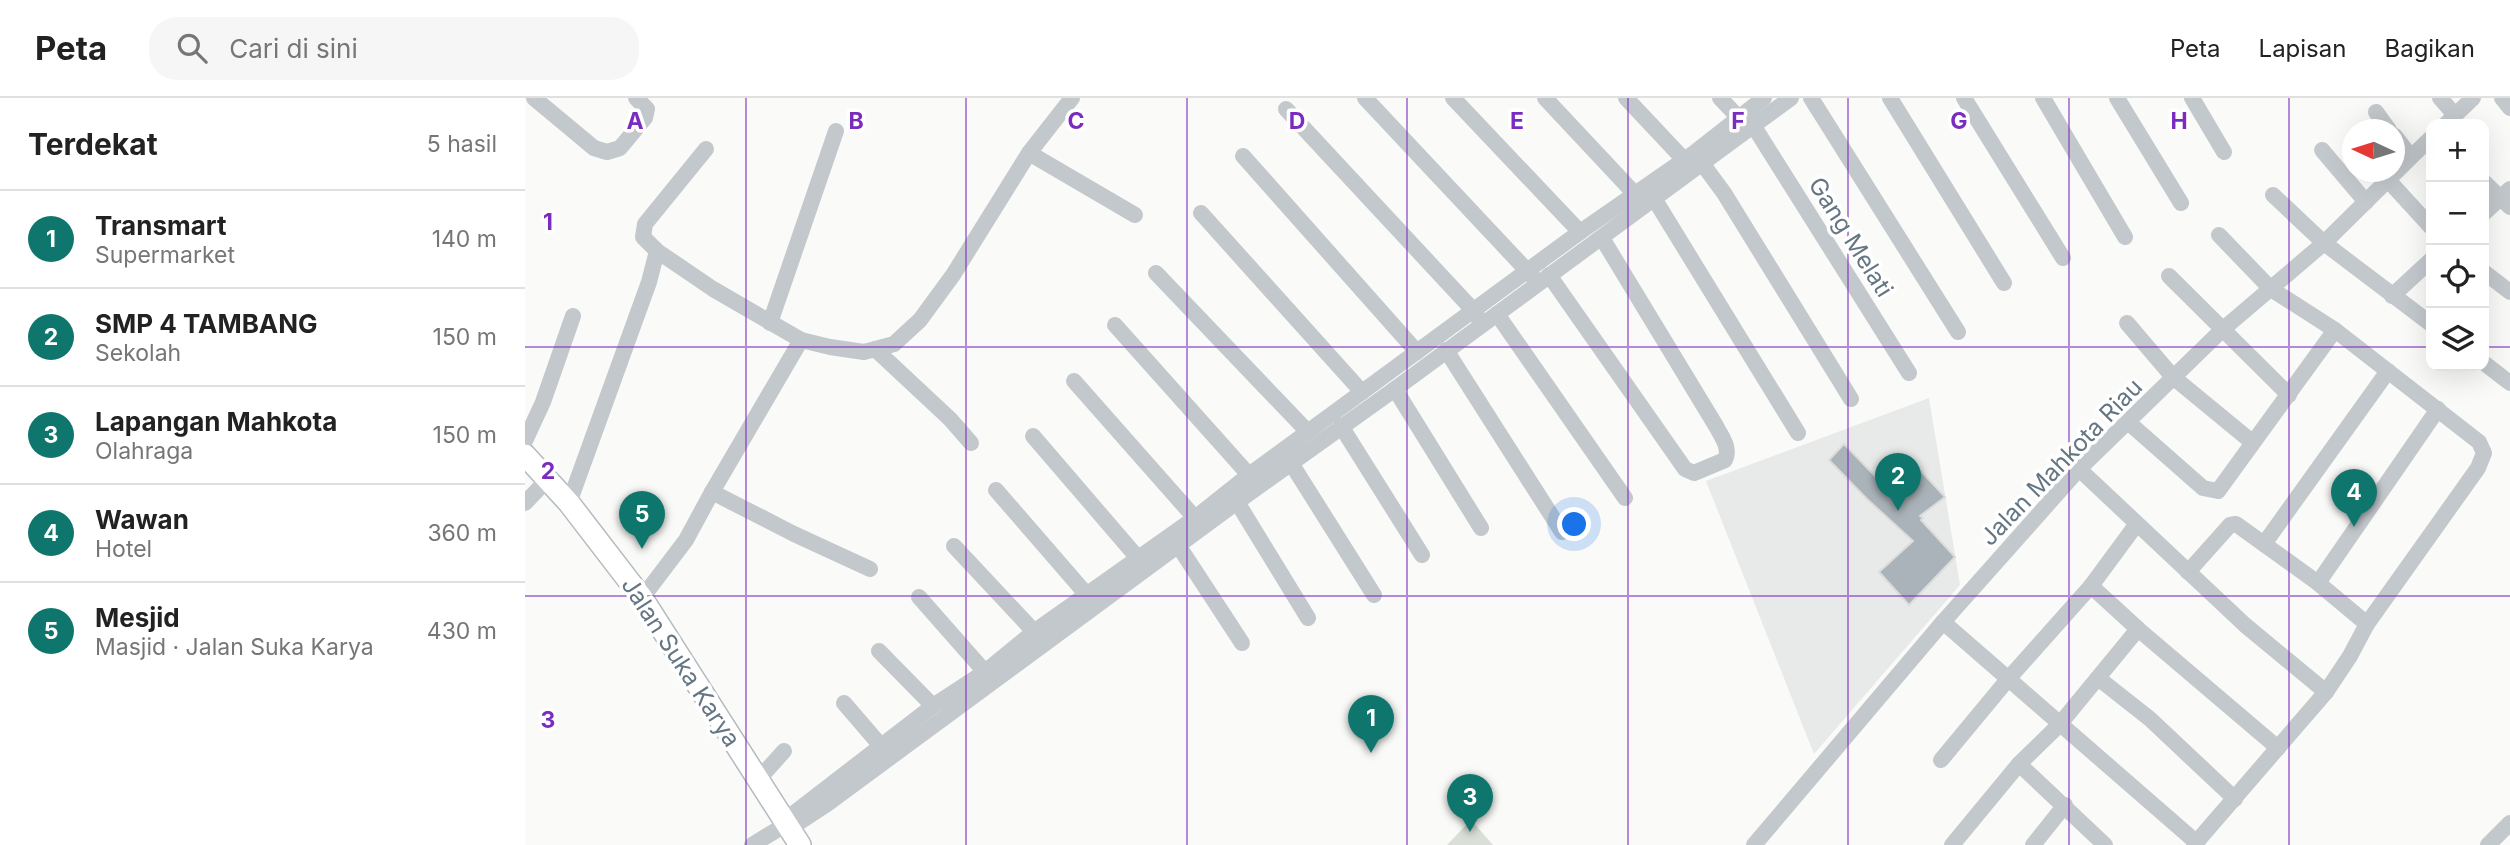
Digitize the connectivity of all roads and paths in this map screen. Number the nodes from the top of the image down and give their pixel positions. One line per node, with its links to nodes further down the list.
1 (534, 98): 2 (street)
2 (636, 98)
3 (1072, 98): 34 (street)
4 (1365, 98): 61 (street)
5 (1453, 98): 52 (street)
6 (1545, 98): 42 (street)
7 (1626, 98): 37 (street)
8 (1720, 98): 23 (street)
9 (1764, 98): 23 (street)
10 (1791, 98): 27 (street)
11 (1811, 98): 78 (street)
12 (1890, 98): 64 (street)
13 (1964, 98): 58 (street)
14 (2043, 98): 54 (street)
15 (2117, 98): 47 (street)
16 (2192, 98): 33 (street)
17 (2440, 98): 25 (street)
18 (2473, 98): 26 (street)
19 (2502, 98): 20 (street)
20 (2510, 108)
21 (1286, 109): 68 (street)
22 (2376, 112): 24 (street)
23 (1738, 117): 37 (street)
24 (2381, 119)
25 (2450, 119)
26 (2451, 119)
27 (1753, 125): 37 (street); 85 (street, Gang Melati)
28 (836, 131): 72 (street)
29 (2426, 143): 36 (street, Jalan Mahkota Riau)
30 (706, 149): 57 (street)
31 (2405, 149): 36 (street)
32 (2322, 150): 46 (street)
33 (2224, 152)
34 (1029, 153): 50 (street); 80 (street)
35 (1243, 156): 82 (street)
36 (2411, 157): 38 (street, Jalan Mahkota Riau)
37 (1693, 161): 42 (street); 45 (street); 92 (street)
38 (2405, 163)
39 (2386, 182): 46 (street, Jalan Mahkota Riau)
40 (2390, 182): 51 (street)
41 (2489, 185): 44 (street)
42 (1635, 192): 52 (street)
43 (2273, 195): 56 (street)
44 (2507, 198): 48 (street)
45 (1655, 200): 55 (street); 97 (street)
46 (2366, 202): 56 (street, Jalan Mahkota Riau)
47 (2181, 203)
48 (2489, 210)
49 (1201, 213): 90 (street)
50 (1135, 215)
51 (2426, 222)
52 (1580, 232): 61 (street)
53 (2219, 235): 65 (street)
54 (2125, 237)
55 (1602, 238): 61 (street); 61 (street)
56 (2324, 243): 65 (street, Jalan Mahkota Riau); 67 (street)
57 (657, 251): 72 (street); 111 (street)
58 (2063, 258)
59 (2426, 265): 67 (street)
60 (1156, 273): 96 (street)
61 (1538, 276): 68 (street); 69 (street)
62 (2169, 276): 76 (street)
63 (2489, 276): 66 (street)
64 (2004, 283)
65 (2271, 289): 76 (street, Jalan Mahkota Riau); 77 (street)
66 (2510, 292)
67 (2392, 296): 71 (street)
68 (1473, 310): 74 (street); 82 (street)
69 (1497, 314): 74 (street); 109 (street)
70 (573, 316): 99 (street)
71 (2426, 320)
72 (770, 323): 79 (street)
73 (2127, 323): 86 (street)
74 (1482, 324): 81 (street)
75 (1115, 325): 105 (street)
76 (2222, 330): 86 (street, Jalan Mahkota Riau); 91 (street)
77 (2335, 330): 84 (street); 91 (street)
78 (1958, 332)
79 (801, 340): 80 (street); 108 (street)
80 (875, 349): 101 (street)
81 (1446, 351): 89 (street); 116 (street)
82 (1417, 352): 90 (street)
83 (2489, 367): 88 (street)
84 (2388, 371): 93 (street); 118 (street)
85 (1909, 373)
86 (2173, 377): 94 (street, Jalan Mahkota Riau); 100 (street)
87 (1074, 381): 113 (street)
88 (2510, 383)
89 (1395, 389): 95 (street); 115 (street)
90 (1362, 392): 96 (street)
91 (2289, 395): 100 (street)
92 (1851, 399)
93 (2438, 410): 124 (street); 132 (street)
94 (2128, 422): 100 (street); 104 (street, Jalan Mahkota Riau)
95 (1341, 426): 103 (street); 120 (street)
96 (1308, 432): 105 (street)
97 (1798, 433)
98 (1033, 436): 121 (street)
99 (525, 441)
100 (2252, 442)
101 (971, 443)
102 (525, 455): 106 (main road, Jalan Suka Karya)
103 (1291, 463): 112 (street); 127 (street)
104 (2079, 469): 114 (street); 131 (street, Jalan Mahkota Riau)
105 (1249, 475): 112 (street)
106 (548, 479): 110 (street); 111 (main road, Jalan Suka Karya)
107 (996, 490): 126 (street)
108 (712, 492): 122 (street); 129 (street)
109 (1625, 498)
110 (525, 503)
111 (569, 503): 129 (main road, Jalan Suka Karya)
112 (1228, 503): 113 (street); 117 (street); 130 (street)
113 (1195, 518): 117 (street)
114 (2136, 525): 123 (street); 125 (street)
115 (1481, 528)
116 (1562, 532)
117 (1175, 540): 121 (street); 134 (street); 135 (street)
118 (2264, 544): 123 (street); 124 (street)
119 (954, 546): 134 (street)
120 (1422, 555)
121 (1137, 556): 126 (street)
122 (870, 569)
123 (2188, 572): 140 (street)
124 (2318, 583): 132 (street)
125 (2091, 586): 133 (street); 138 (street)
126 (1087, 595): 134 (street)
127 (1374, 595)
128 (919, 597): 137 (street)
129 (642, 598): 149 (main road, Jalan Suka Karya)
130 (1308, 618)
131 (1943, 622): 138 (street); 158 (street, Jalan Mahkota Riau)
132 (2367, 624): 140 (street)
133 (2138, 629): 139 (street); 145 (street)
134 (1040, 637): 137 (street); 153 (street)
135 (1242, 643)
136 (879, 651): 142 (street)
137 (985, 672): 142 (street)
138 (2009, 678): 143 (street); 147 (street)
139 (2098, 678): 143 (street); 150 (street)
140 (2326, 692): 145 (street)
141 (844, 703): 144 (street)
142 (933, 706): 144 (street)
143 (2059, 725): 148 (street); 155 (street)
144 (881, 746): 153 (street)
145 (2278, 748): 150 (street)
146 (784, 751): 149 (street)
147 (1941, 760)
148 (2019, 764): 151 (street); 159 (street)
149 (758, 780): 153 (main road, Jalan Suka Karya)
150 (2235, 799): 155 (street)
151 (2065, 805): 160 (street); 161 (street)
152 (2510, 824): 154 (street)
153 (785, 825): 156 (street); 157 (main road, Jalan Suka Karya)
154 (2494, 843)
155 (2195, 844)
156 (752, 845)
157 (800, 845)
158 (1754, 845)
159 (1952, 845)
160 (2033, 845)
161 (2105, 845)

